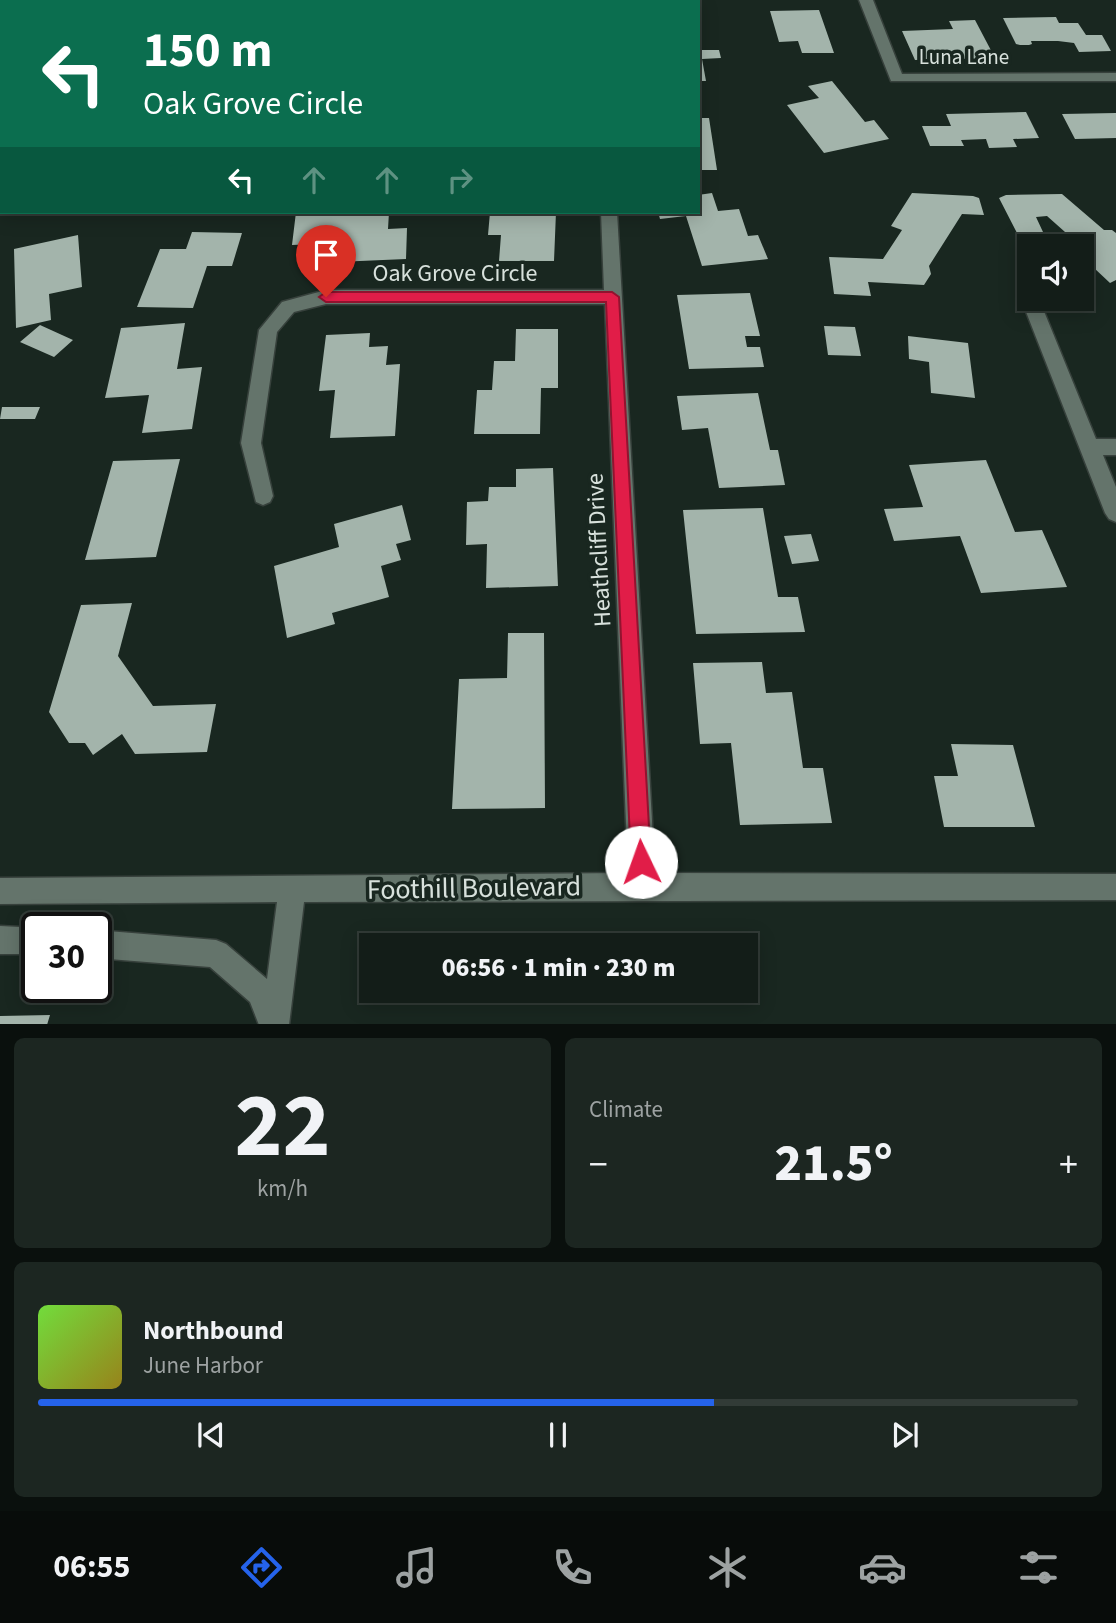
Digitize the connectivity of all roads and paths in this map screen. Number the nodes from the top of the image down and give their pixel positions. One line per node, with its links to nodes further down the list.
1 (866, 0): 2 (street, Luna Lane)
2 (1116, 77)
3 (609, 214): 4 (street, Heathcliff Drive)
4 (612, 297): 8 (street, Oak Grove Circle); 10 (street, Heathcliff Drive)
5 (1035, 311): 6 (street)
6 (1089, 447): 7 (street); 9 (street)
7 (1116, 447)
8 (263, 496)
9 (1116, 513)
10 (642, 886): 11 (street, Foothill Boulevard); 12 (street, Foothill Boulevard)
11 (1116, 887)
12 (292, 890): 13 (street, Foothill Boulevard); 17 (street)
13 (0, 891)
14 (0, 940): 15 (street)
15 (21, 940)
16 (112, 945): 17 (street)
17 (274, 1024)

